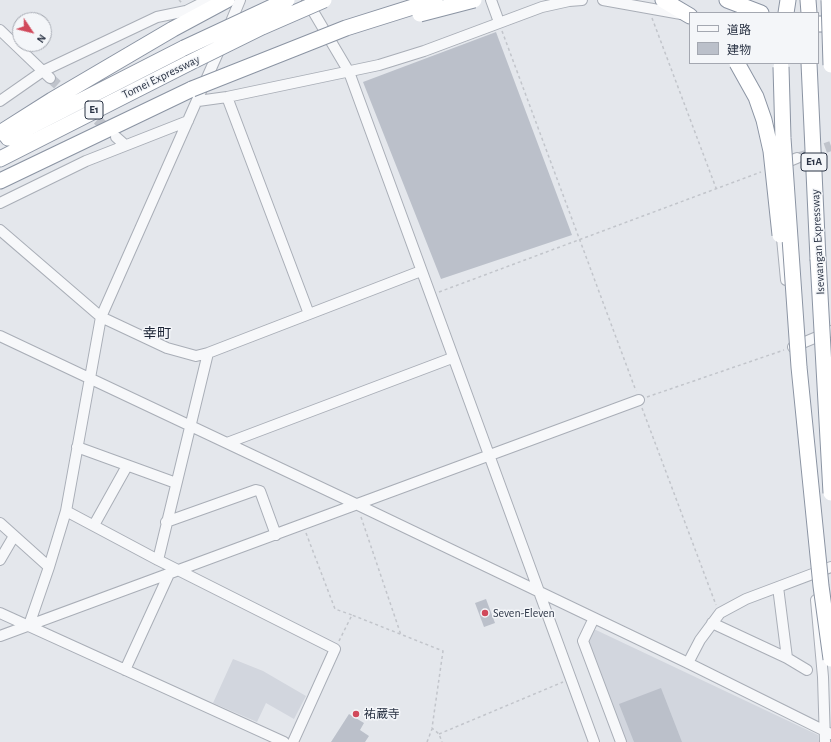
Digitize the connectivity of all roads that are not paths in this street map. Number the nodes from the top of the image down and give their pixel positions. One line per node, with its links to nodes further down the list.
1 (208, 0): 35 (street)
2 (227, 0): 40 (highway)
3 (240, 0): 36 (street)
4 (287, 0): 42 (highway, Tomei Expressway / E1, bridge)
5 (307, 0): 33 (street)
6 (324, 0): 45 (highway, Tomei Expressway / E1, bridge)
7 (435, 0): 27 (highway, bridge)
8 (474, 0): 27 (highway, bridge)
9 (491, 0): 23 (street)
10 (582, 0): 23 (street)
11 (603, 0): 17 (street)
12 (663, 0): 21 (highway)
13 (727, 0): 18 (highway)
14 (788, 0): 19 (highway)
15 (808, 0): 20 (highway)
16 (829, 0): 32 (highway, bridge)
17 (646, 4): 22 (street)
18 (758, 12)
19 (786, 12)
20 (809, 12)
21 (689, 15)
22 (689, 16)
23 (499, 22): 33 (street)
24 (819, 24): 25 (highway)
25 (831, 24)
26 (0, 30): 35 (street)
27 (282, 53): 36 (highway, bridge)
28 (738, 64): 58 (highway, bridge)
29 (742, 64): 46 (street)
30 (781, 64): 58 (highway, bridge)
31 (809, 64): 67 (highway, Isewangan Expressway / E1A, bridge)
32 (831, 65): 34 (highway)
33 (348, 72): 37 (street); 50 (street)
34 (831, 73)
35 (47, 74): 38 (street)
36 (195, 95): 37 (street); 39 (street); 47 (highway)
37 (227, 97): 51 (street)
38 (0, 101)
39 (188, 121): 43 (street); 52 (street)
40 (0, 133)
41 (116, 137): 43 (street)
42 (0, 143)
43 (125, 146): 48 (street)
44 (797, 158): 46 (street)
45 (0, 160)
46 (776, 167): 55 (street)
47 (0, 181)
48 (0, 204)
49 (0, 230): 52 (street)
50 (421, 271): 51 (street); 57 (street)
51 (309, 314): 56 (street)
52 (101, 316): 56 (street); 59 (street)
53 (831, 331): 55 (street)
54 (0, 336): 59 (street)
55 (791, 348): 81 (street)
56 (208, 353): 61 (street)
57 (452, 358): 62 (street); 64 (street)
58 (799, 367): 90 (highway, bridge)
59 (89, 378): 61 (street); 63 (street)
60 (639, 400): 64 (street)
61 (190, 426): 62 (street); 66 (street)
62 (227, 443): 68 (street)
63 (77, 447): 65 (street); 69 (street)
64 (490, 456): 68 (street); 83 (street)
65 (127, 466): 66 (street); 72 (street)
66 (176, 483): 70 (street)
67 (831, 493)
68 (356, 504): 73 (street); 83 (street)
69 (66, 510): 72 (street); 77 (street)
70 (166, 522): 73 (street); 76 (street)
71 (0, 523): 74 (street)
72 (94, 525): 76 (street)
73 (276, 534): 79 (street)
74 (14, 536): 75 (street); 77 (street)
75 (0, 560)
76 (158, 560): 79 (street)
77 (49, 567): 87 (street)
78 (831, 567): 81 (street)
79 (180, 570): 80 (street); 96 (street)
80 (169, 574): 87 (street); 92 (street)
81 (813, 574): 82 (street); 94 (street)
82 (778, 587): 86 (street); 89 (street)
83 (538, 592): 85 (street); 97 (street)
84 (0, 613): 87 (street)
85 (594, 618): 91 (street); 98 (street)
86 (712, 623): 89 (street); 91 (street)
87 (29, 626): 88 (street); 92 (street)
88 (0, 636)
89 (787, 658): 93 (street)
90 (831, 659)
91 (688, 663): 94 (street)
92 (125, 670): 95 (street)
93 (807, 670)
94 (828, 732): 99 (street)
95 (284, 742)
96 (293, 742)
97 (594, 742)
98 (621, 742)
99 (825, 742)

